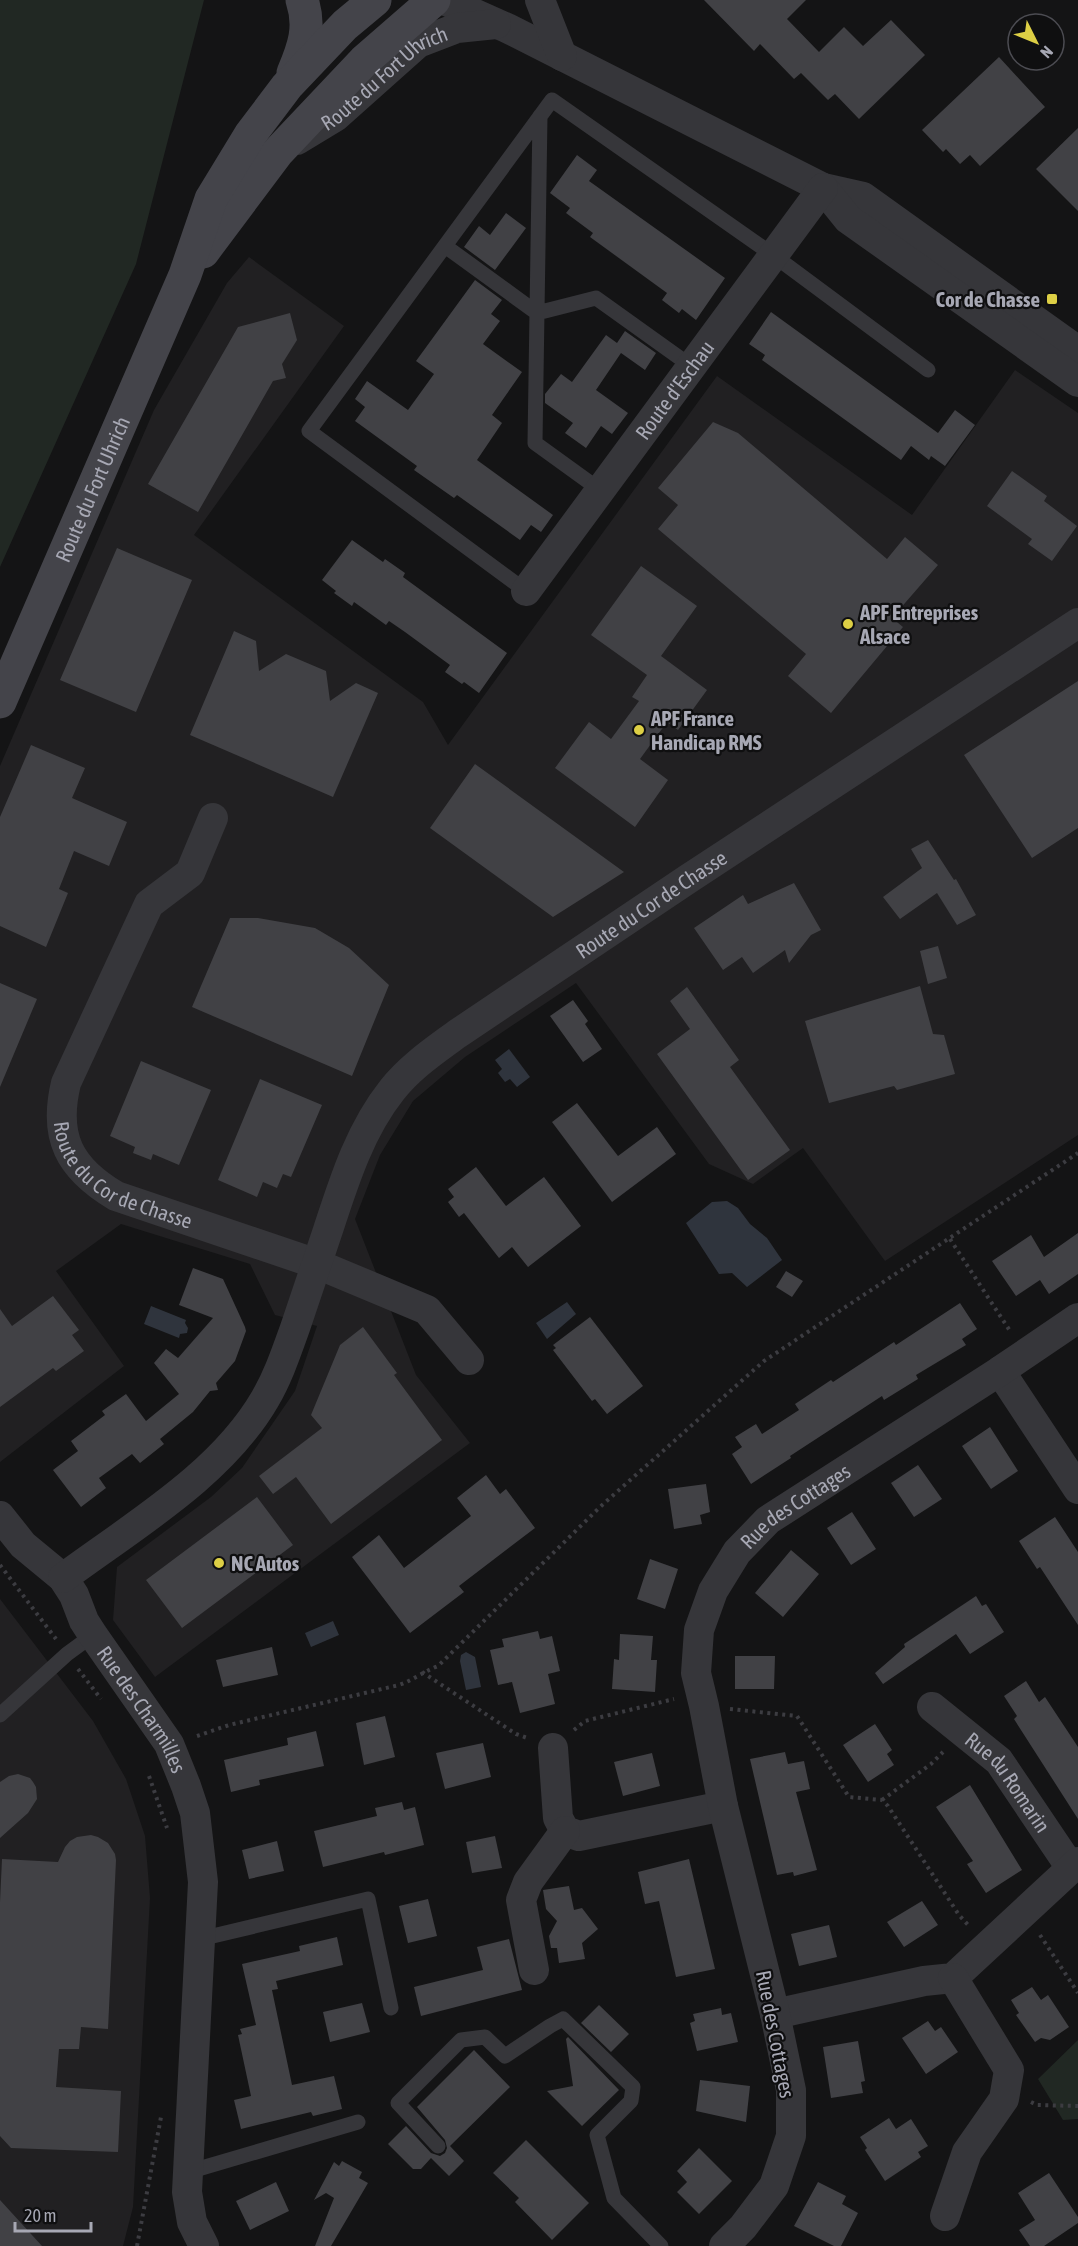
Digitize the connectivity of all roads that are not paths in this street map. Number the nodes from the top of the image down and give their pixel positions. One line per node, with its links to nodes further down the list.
1 (302, 0): 8 (street)
2 (375, 0): 8 (street, Route du Fort Uhrich)
3 (434, 0): 10 (street, Route du Fort Uhrich)
4 (444, 0): 6 (street)
5 (540, 0): 7 (street)
6 (499, 24): 7 (street); 10 (street, Route du Fort Uhrich)
7 (562, 56): 11 (street)
8 (287, 86): 14 (street, Route du Fort Uhrich)
9 (540, 116): 12 (lane); 13 (lane); 15 (lane)
10 (277, 153): 14 (street, Route du Fort Uhrich)
11 (823, 188): 13 (street, Route d'Eschau); 16 (street); 19 (street)
12 (445, 246): 15 (lane); 21 (lane)
13 (773, 255): 17 (street, Route d'Eschau); 18 (lane)
14 (185, 275): 23 (street, Route du Fort Uhrich)
15 (537, 313): 17 (lane); 20 (lane)
16 (1078, 351)
17 (692, 366): 20 (street, Route d'Eschau)
18 (928, 370)
19 (1078, 382)
20 (600, 490): 21 (street, Route d'Eschau)
21 (526, 591)
22 (1078, 623): 25 (street, Route du Cor de Chasse)
23 (0, 702)
24 (213, 818): 25 (street, Route du Cor de Chasse)
25 (317, 1264): 27 (street, Route du Cor de Chasse); 31 (street, Route du Cor de Chasse)
26 (1078, 1318): 28 (street, Rue des Cottages)
27 (469, 1360)
28 (1000, 1371): 29 (street); 36 (street, Rue des Cottages)
29 (1078, 1489)
30 (0, 1516): 31 (street, Rue des Charmilles)
31 (63, 1578): 32 (street, Rue des Charmilles)
32 (93, 1635): 34 (lane); 39 (street, Rue des Charmilles)
33 (932, 1707): 38 (street, Rue du Romarin)
34 (0, 1714)
35 (553, 1748): 37 (street)
36 (723, 1806): 37 (street); 43 (street, Rue des Cottages)
37 (565, 1831): 40 (street)
38 (1075, 1865): 41 (street, Rue du Romarin)
39 (200, 1939): 42 (lane); 46 (street, Rue des Charmilles)
40 (534, 1970)
41 (953, 1978): 43 (street); 47 (street)
42 (391, 2008)
43 (775, 2014): 50 (street, Rue des Cottages)
44 (358, 2122): 46 (lane)
45 (438, 2146): 49 (lane)
46 (188, 2172): 48 (street, Rue des Charmilles)
47 (945, 2216)
48 (195, 2243)
49 (661, 2246)
50 (724, 2246)

